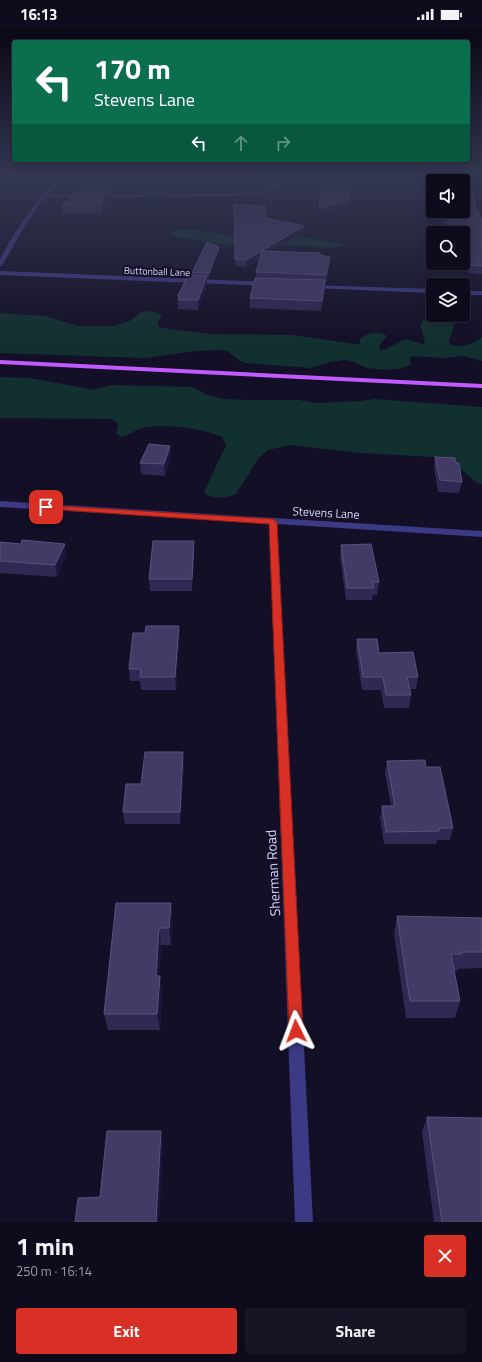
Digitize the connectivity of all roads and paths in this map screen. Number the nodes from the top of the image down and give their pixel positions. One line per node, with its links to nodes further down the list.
1 (17, 233): 2 (street)
2 (0, 264)
3 (0, 273): 4 (street, Buttonball Lane)
4 (270, 284)
5 (302, 286): 6 (street)
6 (426, 291)
7 (470, 293): 8 (street)
8 (482, 293)
9 (0, 362): 10 (main road)
10 (482, 386)
11 (0, 504): 12 (street, Stevens Lane)
12 (273, 522): 13 (street, Stevens Lane); 14 (street, Sherman Road)
13 (482, 534)
14 (304, 1222)

